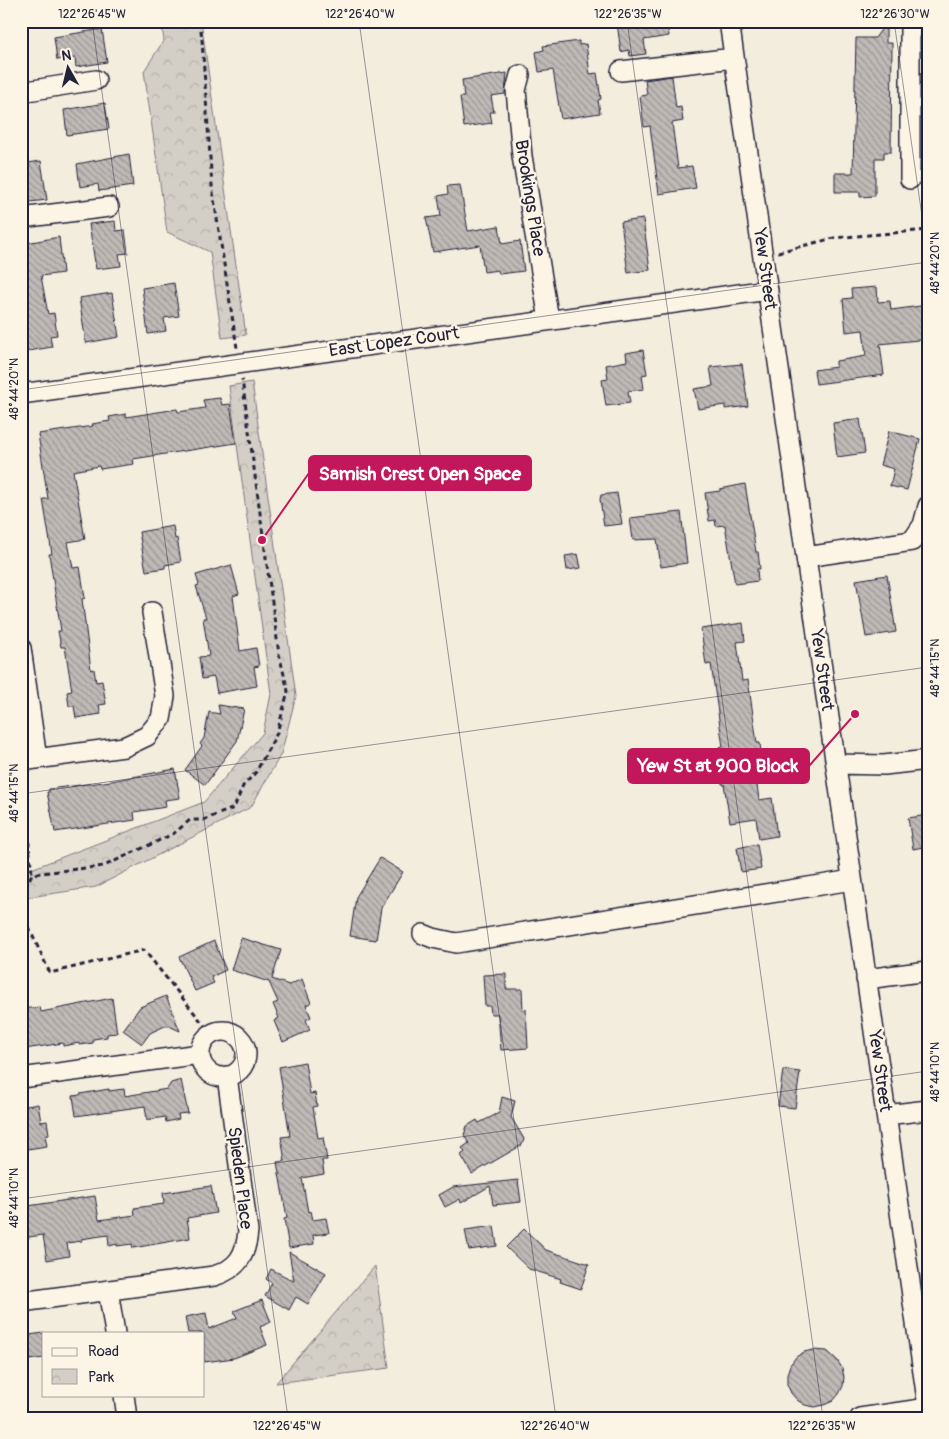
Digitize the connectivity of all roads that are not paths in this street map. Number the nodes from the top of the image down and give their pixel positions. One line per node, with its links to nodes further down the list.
1 (729, 21): 3 (street, Yew Street)
2 (910, 21): 8 (street)
3 (734, 58): 4 (street); 11 (street, Yew Street)
4 (621, 71)
5 (520, 75): 12 (street, Brookings Place)
6 (96, 80): 7 (street)
7 (21, 92)
8 (910, 179)
9 (109, 207): 10 (street)
10 (21, 218)
11 (768, 290): 12 (street, East Lopez Court); 15 (street, Yew Street)
12 (549, 320): 13 (street, East Lopez Court)
13 (21, 394)
14 (928, 506): 15 (street)
15 (806, 558): 20 (street, Yew Street)
16 (152, 612): 18 (street)
17 (21, 648): 18 (street)
18 (29, 760)
19 (928, 760): 20 (street)
20 (836, 764): 21 (street, Yew Street)
21 (852, 880): 22 (street); 24 (street, Yew Street)
22 (423, 934)
23 (928, 970): 24 (street)
24 (866, 979): 29 (street, Yew Street)
25 (200, 1054): 26 (street); 26 (street); 27 (street)
26 (227, 1076): 30 (street, Spieden Place)
27 (21, 1078)
28 (928, 1110): 29 (street)
29 (886, 1115): 34 (street, Yew Street)
30 (108, 1290): 31 (street, Spieden Place); 32 (street)
31 (21, 1302)
32 (115, 1332)
33 (124, 1396): 35 (street)
34 (928, 1408): 36 (street)
35 (127, 1418)
36 (860, 1418)

